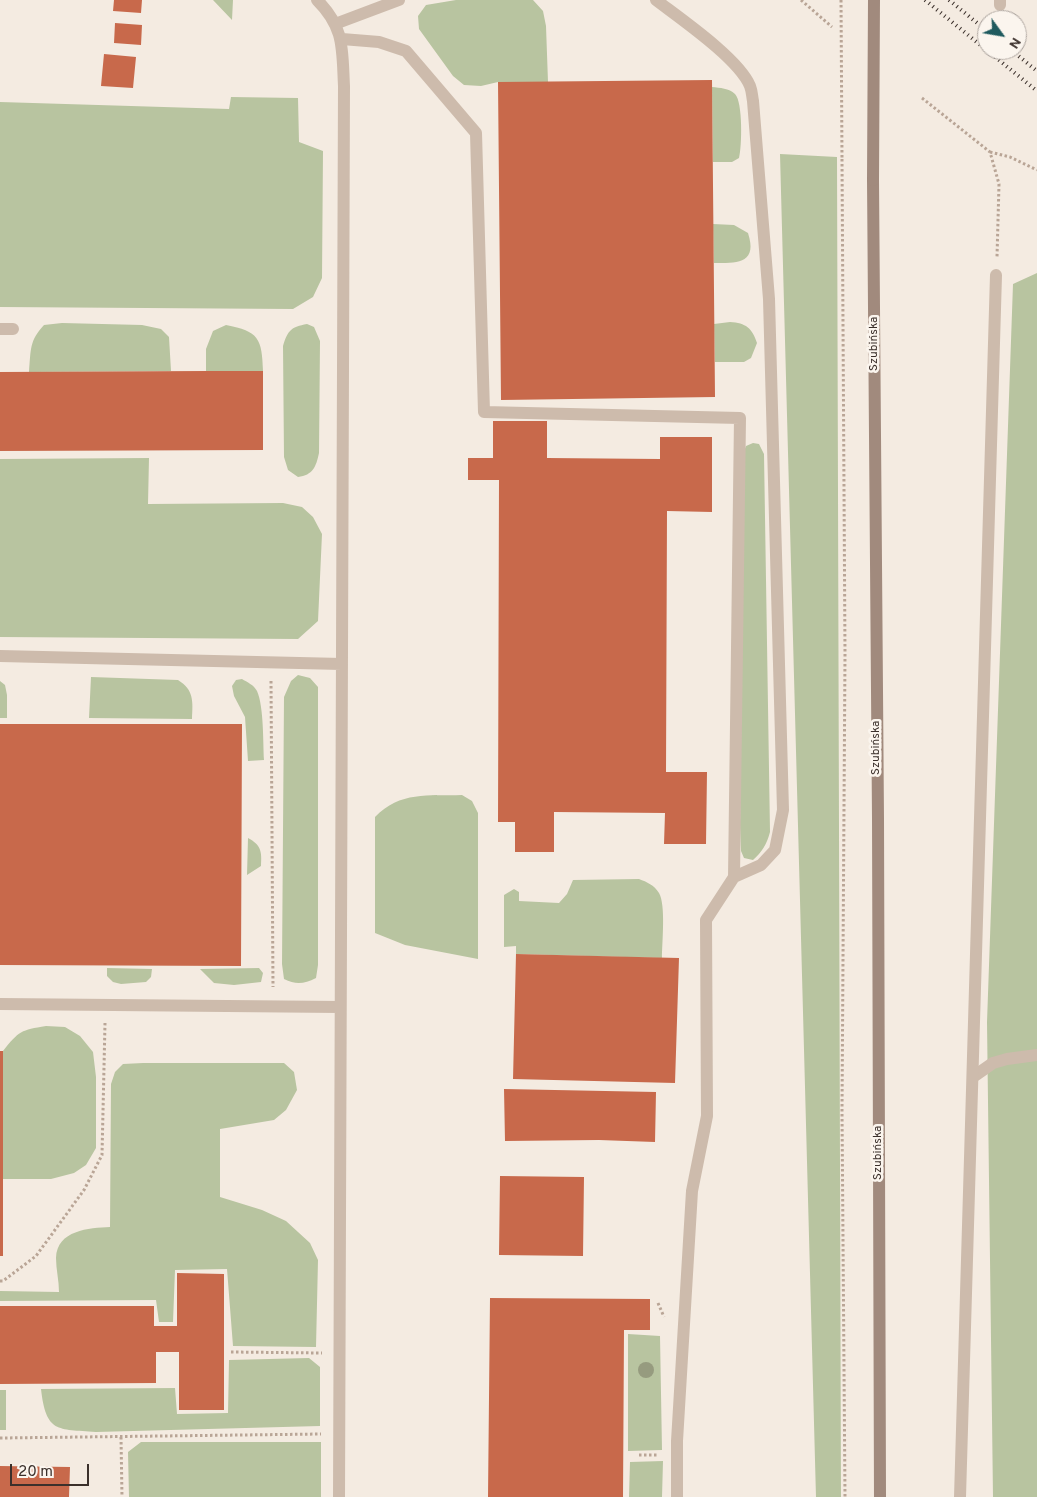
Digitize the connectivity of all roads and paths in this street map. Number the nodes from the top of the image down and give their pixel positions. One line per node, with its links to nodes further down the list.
1 (317, 0): 7 (street)
2 (398, 0): 7 (street)
3 (656, 0): 19 (street)
4 (801, 0): 8 (path)
5 (842, 0): 37 (path, bridge)
6 (874, 0): 38 (main road, Szubińska, bridge)
7 (335, 24): 9 (street)
8 (832, 26)
9 (342, 38): 18 (street); 19 (street)
10 (922, 98): 11 (path)
11 (990, 152): 12 (path); 13 (path)
12 (1037, 170)
13 (996, 275): 25 (street)
14 (0, 329): 15 (street)
15 (13, 329)
16 (0, 656): 17 (street)
17 (271, 663): 18 (street); 22 (path)
18 (342, 664): 23 (street)
19 (734, 878): 36 (street)
20 (0, 1004): 21 (street)
21 (106, 1005): 22 (street); 26 (path)
22 (273, 1006): 23 (street)
23 (340, 1007): 28 (street)
24 (1037, 1055): 25 (street)
25 (972, 1077): 39 (street)
26 (0, 1281)
27 (231, 1352): 28 (path)
28 (340, 1353): 29 (street)
29 (340, 1434): 30 (path); 35 (street)
30 (121, 1437): 31 (path); 34 (path)
31 (0, 1438)
32 (639, 1455): 33 (path)
33 (667, 1455)
34 (122, 1497)
35 (339, 1497)
36 (677, 1497)
37 (845, 1497)
38 (880, 1497)
39 (960, 1497)

